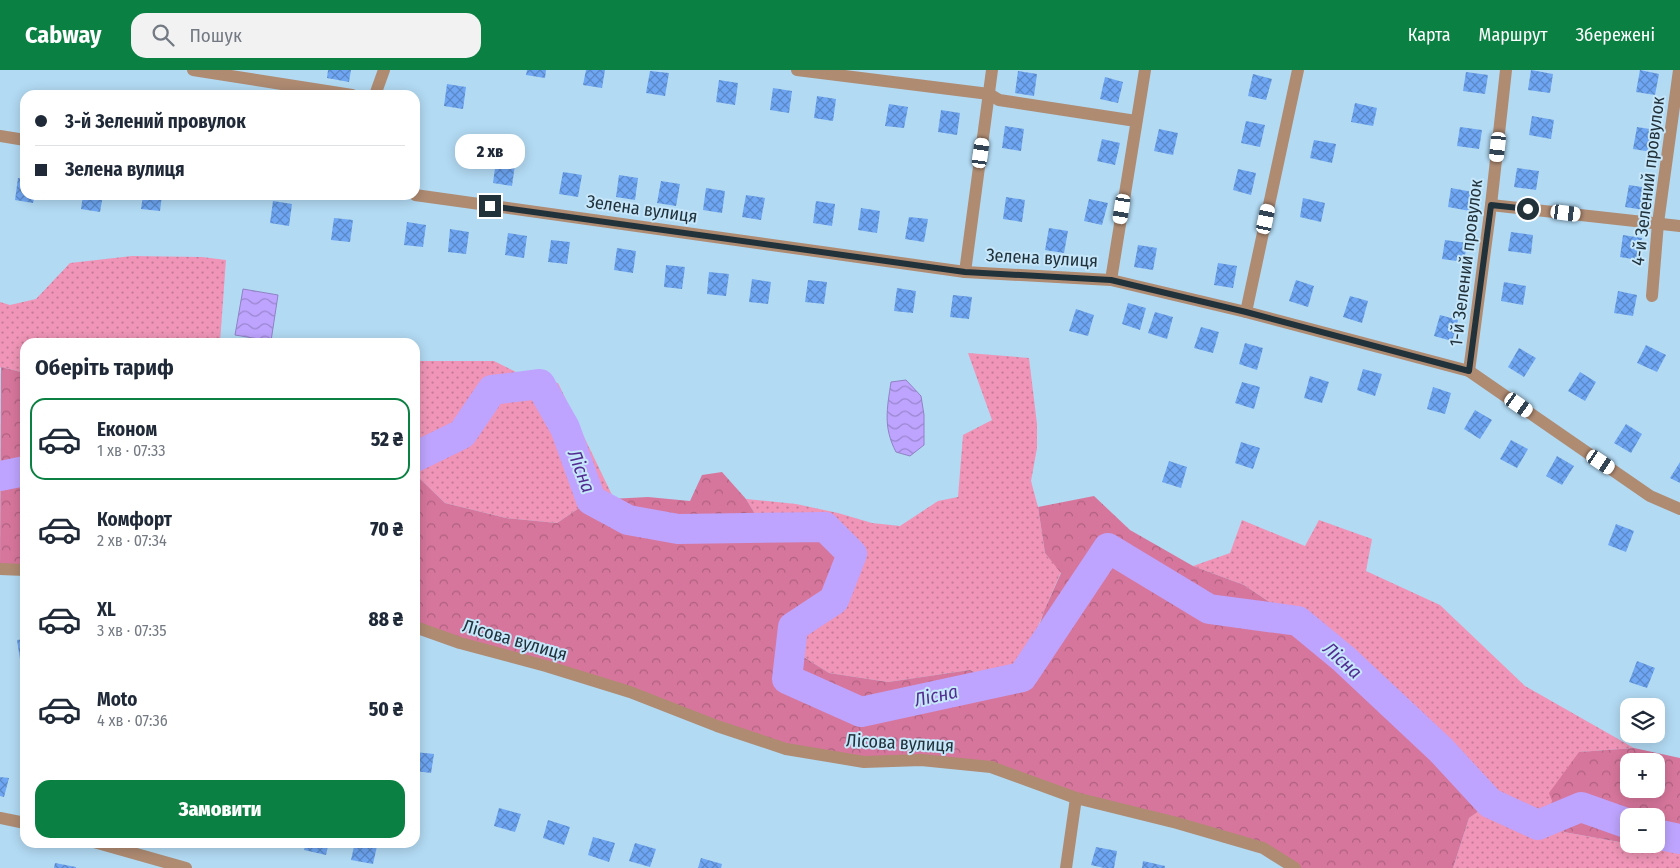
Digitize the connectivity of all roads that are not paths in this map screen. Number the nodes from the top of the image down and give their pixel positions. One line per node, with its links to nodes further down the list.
1 (193, 70): 9 (street)
2 (384, 70): 10 (street)
3 (798, 70): 11 (street)
4 (992, 70): 11 (street)
5 (1145, 70): 12 (street)
6 (1298, 70): 22 (street)
7 (1506, 70): 16 (street, 1-й Зелений провулок)
8 (1679, 70): 17 (street, 4-й Зелений провулок)
9 (320, 90)
10 (377, 90)
11 (989, 94): 12 (street); 19 (street)
12 (1136, 121): 20 (street)
13 (0, 136): 14 (street)
14 (20, 139)
15 (420, 196): 19 (street, Зелена вулиця)
16 (1491, 205): 17 (street); 23 (street, 1-й Зелений провулок)
17 (1658, 223): 18 (street); 21 (street, 4-й Зелений провулок)
18 (1680, 226)
19 (965, 272): 20 (street, Зелена вулиця)
20 (1111, 280): 22 (street, Зелена вулиця)
21 (1652, 296)
22 (1246, 312): 23 (street, Зелена вулиця)
23 (1469, 371): 24 (street, Зелена вулиця)
24 (1680, 509)
25 (0, 570): 26 (street)
26 (20, 570)
27 (420, 629): 28 (street, Лісова вулиця)
28 (1076, 798): 33 (street); 34 (street, Лісова вулиця)
29 (0, 818): 30 (street)
30 (20, 823)
31 (115, 848): 32 (street)
32 (186, 868)
33 (1066, 868)
34 (1295, 868)

